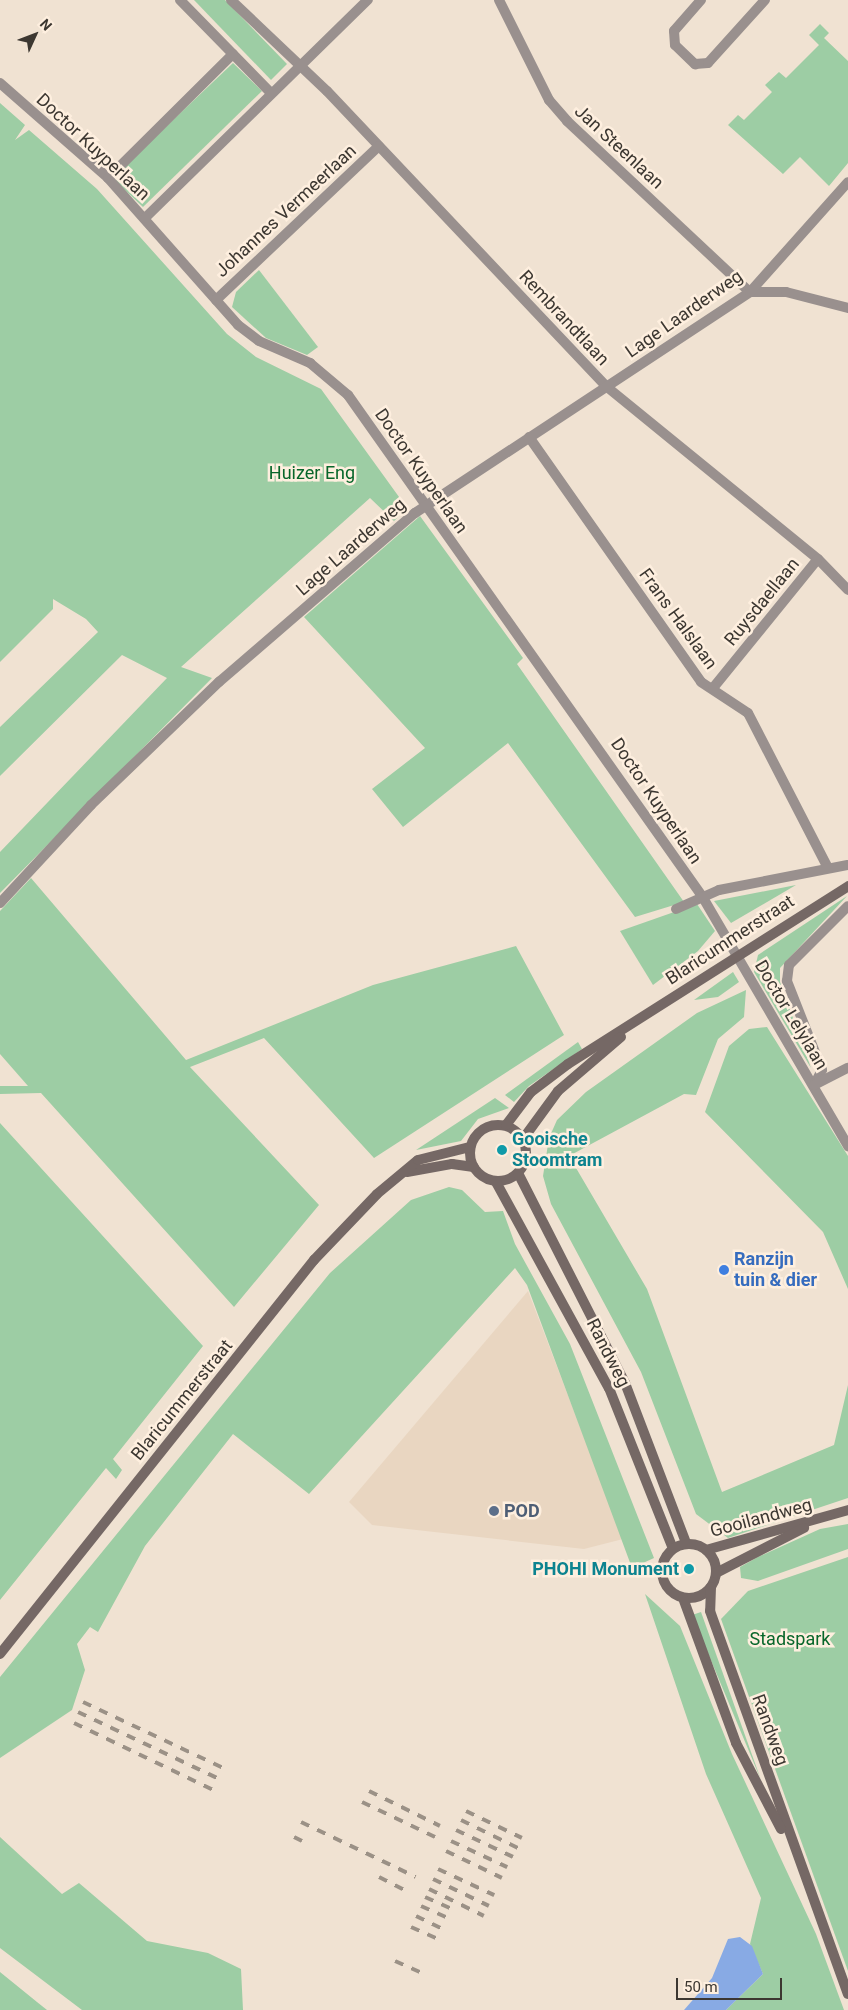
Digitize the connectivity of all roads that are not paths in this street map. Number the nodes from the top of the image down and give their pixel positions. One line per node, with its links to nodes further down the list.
1 (180, 0): 7 (street)
2 (231, 0): 8 (street, Rembrandtlaan)
3 (368, 0): 8 (street)
4 (500, 0): 15 (street, Jan Steenlaan)
5 (701, 0): 6 (street)
6 (765, 0)
7 (233, 54): 10 (street); 12 (street)
8 (299, 67): 10 (street); 11 (street, Rembrandtlaan)
9 (0, 83): 12 (street, Doctor Kuyperlaan)
10 (271, 93): 14 (street)
11 (379, 146): 16 (street, Johannes Vermeerlaan); 18 (street, Rembrandtlaan)
12 (108, 178): 14 (street, Doctor Kuyperlaan)
13 (848, 182): 15 (street, Lage Laarderweg)
14 (145, 218): 16 (street, Doctor Kuyperlaan)
15 (750, 292): 17 (street); 18 (street, Lage Laarderweg)
16 (216, 300): 20 (street, Doctor Kuyperlaan)
17 (848, 308)
18 (607, 387): 19 (street, Lage Laarderweg); 21 (street, Rembrandtlaan)
19 (529, 438): 20 (street, Lage Laarderweg); 23 (street, Frans Halslaan)
20 (425, 505): 27 (street, Doctor Kuyperlaan); 28 (street, Lage Laarderweg)
21 (818, 559): 22 (street, Rembrandtlaan); 23 (street, Ruysdaellaan)
22 (848, 590)
23 (713, 688): 25 (street, Frans Halslaan)
24 (848, 865): 25 (street, Blaricummerstraat)
25 (828, 868): 27 (street, Blaricummerstraat)
26 (848, 886): 31 (main road, Blaricummerstraat)
27 (702, 896): 30 (street, Blaricummerstraat); 31 (street, Doctor Kuyperlaan)
28 (0, 903)
29 (848, 906): 34 (street)
30 (676, 909)
31 (735, 954): 32 (main road, Blaricummerstraat); 34 (street, Doctor Lelylaan)
32 (632, 1026): 35 (main road, Blaricummerstraat); 36 (main road, Blaricummerstraat)
33 (848, 1068): 34 (street)
34 (814, 1086): 37 (street, Doctor Lelylaan)
35 (506, 1125): 36 (main road); 38 (main road)
36 (523, 1139): 40 (main road)
37 (848, 1146)
38 (470, 1147): 39 (main road); 41 (main road, Blaricummerstraat)
39 (474, 1167): 41 (main road, Blaricummerstraat); 42 (main road)
40 (518, 1173): 42 (main road); 45 (main road, Randweg)
41 (400, 1176): 51 (main road, Blaricummerstraat)
42 (496, 1182): 46 (main road, Randweg)
43 (848, 1510): 44 (main road, Gooilandweg)
44 (825, 1517): 47 (main road, Gooilandweg); 48 (main road, Gooilandweg)
45 (686, 1543): 46 (main road); 47 (main road)
46 (673, 1549): 50 (main road)
47 (706, 1550): 48 (main road)
48 (716, 1573): 49 (main road)
49 (711, 1587): 50 (main road); 52 (main road, Randweg)
50 (683, 1598): 52 (main road, Randweg)
51 (0, 1654)
52 (794, 1855): 53 (main road, Randweg)
53 (848, 1994)

